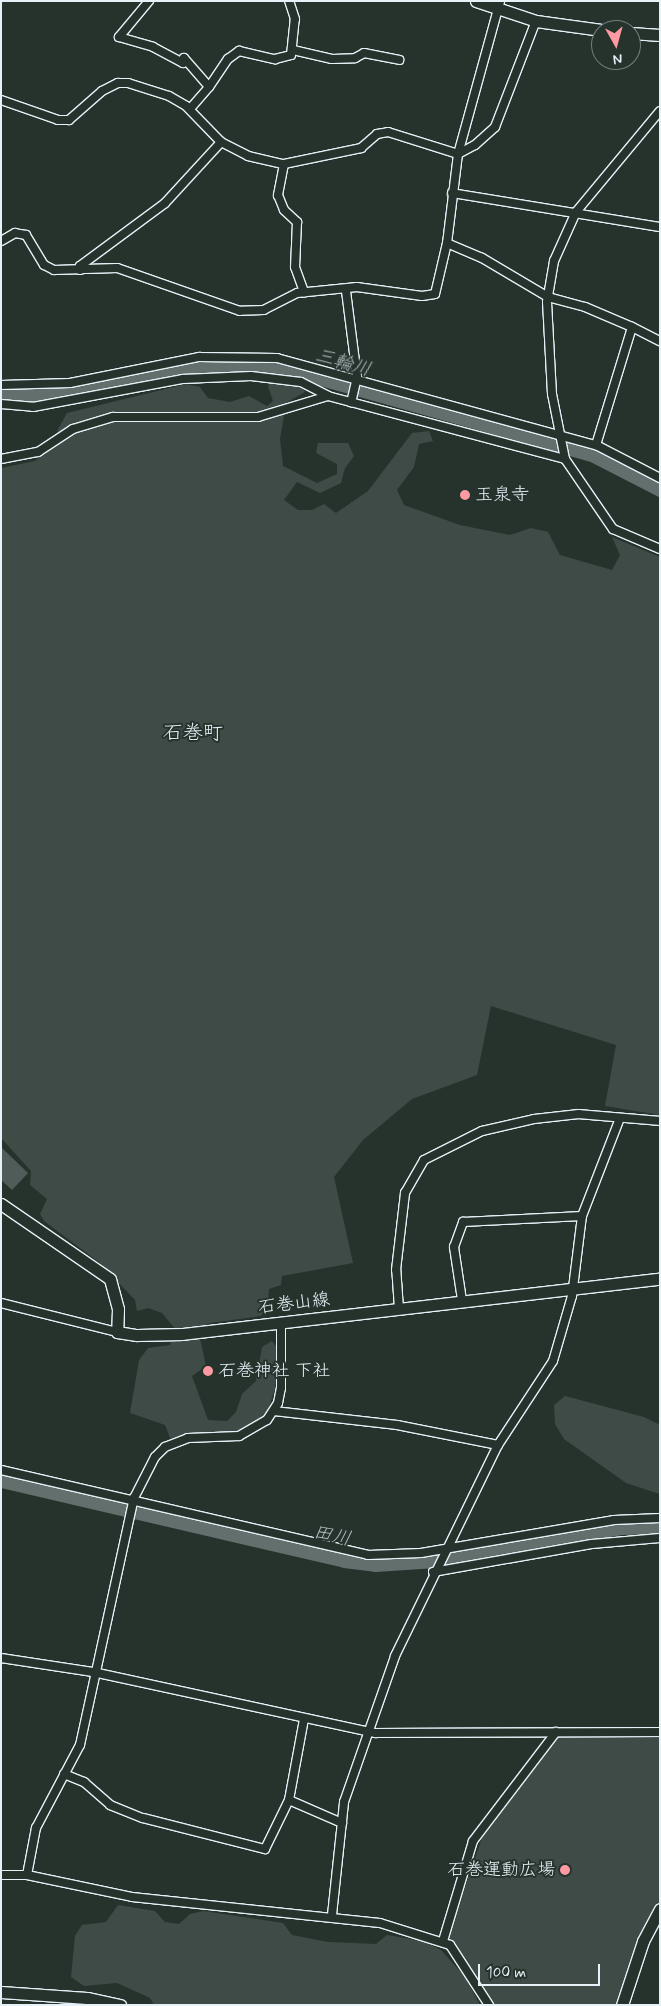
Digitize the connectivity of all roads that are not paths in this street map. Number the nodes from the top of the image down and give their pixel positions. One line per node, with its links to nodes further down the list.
1 (149, 1): 11 (street)
2 (289, 1): 9 (street)
3 (476, 1): 4 (main road)
4 (499, 6): 5 (main road); 16 (street)
5 (536, 21): 6 (main road); 16 (street)
6 (591, 29)
7 (641, 34): 8 (main road)
8 (660, 35)
9 (293, 50): 10 (street); 11 (street)
10 (399, 60)
11 (209, 87): 13 (street)
12 (1, 100): 13 (street)
13 (190, 109): 15 (street)
14 (660, 111): 19 (street)
15 (221, 142): 17 (street); 23 (street)
16 (458, 154): 17 (street); 18 (street)
17 (284, 164): 25 (street)
18 (452, 193): 19 (street); 22 (street)
19 (576, 212): 20 (street); 26 (street)
20 (660, 227)
21 (1, 241): 23 (street)
22 (447, 243): 24 (street); 26 (street)
23 (80, 270): 25 (street)
24 (346, 291): 25 (street); 29 (street)
25 (304, 292)
26 (548, 297): 27 (street); 34 (street)
27 (632, 327): 28 (street); 35 (street)
28 (660, 341)
29 (357, 379): 30 (street); 32 (street); 34 (street)
30 (1, 385)
31 (328, 396): 32 (street); 33 (street); 37 (street)
32 (352, 398): 36 (street)
33 (1, 404)
34 (561, 438): 35 (street); 36 (street)
35 (596, 445): 38 (street)
36 (565, 457): 39 (street)
37 (1, 459)
38 (660, 478)
39 (660, 549)
40 (620, 1118): 41 (street); 43 (street); 48 (street)
41 (660, 1121)
42 (1, 1204): 50 (main road)
43 (582, 1216): 45 (street); 46 (street)
44 (660, 1279): 45 (main road, 石巻山線)
45 (572, 1287): 46 (main road, 石巻山線); 52 (street)
46 (462, 1300): 48 (main road, 石巻山線)
47 (1, 1303): 50 (street)
48 (399, 1309): 49 (main road, 石巻山線)
49 (282, 1324): 50 (main road, 石巻山線); 51 (street)
50 (117, 1332)
51 (274, 1410): 52 (street); 54 (street)
52 (498, 1445): 57 (street)
53 (1, 1470): 54 (street)
54 (133, 1500): 57 (street); 60 (street)
55 (660, 1518): 57 (street)
56 (660, 1538): 58 (street)
57 (444, 1551): 58 (street)
58 (434, 1570): 62 (street)
59 (1, 1658): 60 (street)
60 (93, 1672): 61 (street); 65 (street)
61 (304, 1719): 62 (street); 66 (street)
62 (368, 1732): 63 (street); 67 (street)
63 (556, 1732): 64 (street); 72 (street)
64 (660, 1732)
65 (64, 1774): 66 (street); 68 (street)
66 (289, 1800): 67 (street)
67 (342, 1823): 71 (street)
68 (27, 1875): 69 (street); 71 (street)
69 (1, 1876)
70 (660, 1909): 76 (main road)
71 (332, 1915): 72 (street)
72 (443, 1941): 75 (street)
73 (1, 1992): 74 (main road)
74 (120, 2005)
75 (489, 2005)
76 (622, 2005)

